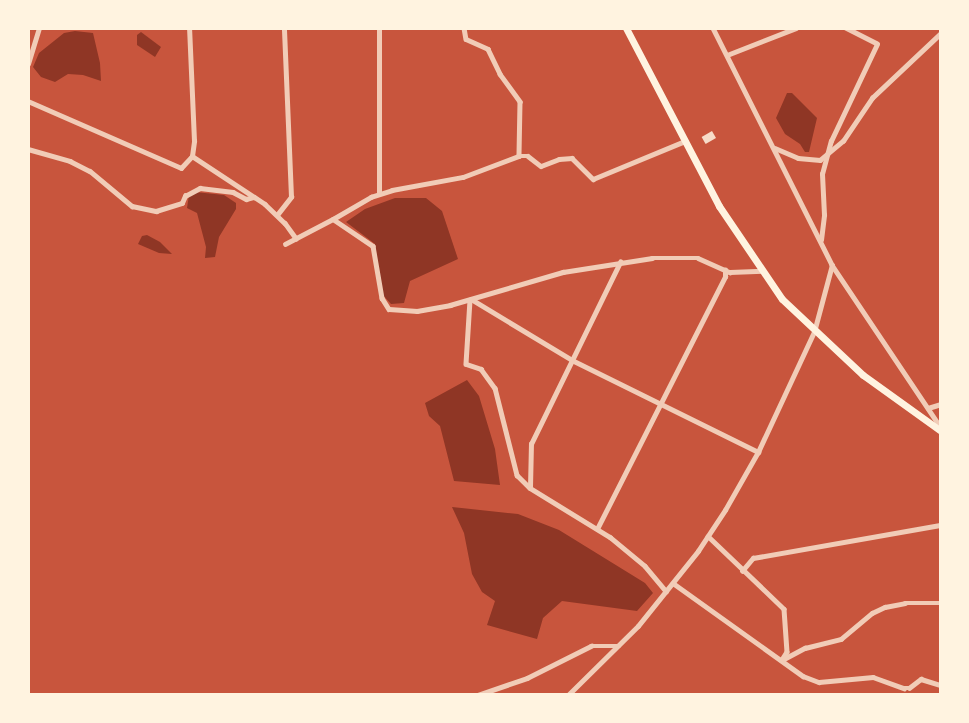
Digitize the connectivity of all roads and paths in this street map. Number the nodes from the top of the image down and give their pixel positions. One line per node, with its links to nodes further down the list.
1 (39, 28): 14 (street)
2 (107, 28): 3 (street)
3 (116, 28)
4 (190, 28): 20 (street)
5 (284, 28): 24 (street)
6 (379, 28): 22 (street)
7 (464, 28): 21 (street)
8 (626, 28): 16 (main road)
9 (713, 28): 13 (street)
10 (796, 28): 13 (street)
11 (845, 28): 19 (street)
12 (941, 33): 19 (street)
13 (727, 55): 17 (street)
14 (28, 64)
15 (28, 102): 20 (street)
16 (685, 141): 21 (street); 32 (main road)
17 (774, 148): 19 (street); 27 (street)
18 (28, 149): 23 (street)
19 (828, 154): 27 (street)
20 (192, 156): 23 (street)
21 (519, 156): 22 (street)
22 (379, 194): 25 (street)
23 (254, 197): 24 (street)
24 (276, 215): 26 (street)
25 (334, 219): 26 (street); 33 (street)
26 (296, 238): 28 (street)
27 (821, 240): 30 (street)
28 (285, 244)
29 (620, 262): 31 (street); 33 (street); 35 (street)
30 (832, 265): 34 (street); 38 (street)
31 (725, 269): 32 (street); 36 (street)
32 (762, 271): 34 (main road)
33 (470, 299): 35 (street); 41 (street)
34 (814, 331): 39 (main road); 40 (street)
35 (572, 360): 36 (street); 41 (street)
36 (662, 404): 40 (street); 43 (street)
37 (941, 404): 38 (street)
38 (928, 408): 39 (street)
39 (941, 430)
40 (758, 452): 44 (street)
41 (530, 488): 43 (street)
42 (941, 525): 45 (street)
43 (597, 529): 47 (street)
44 (708, 536): 45 (street); 46 (street)
45 (742, 571): 50 (street)
46 (673, 583): 47 (street); 50 (street)
47 (666, 591): 49 (street)
48 (941, 603): 50 (street)
49 (619, 646): 52 (street); 53 (street)
50 (782, 660): 51 (street)
51 (941, 685)
52 (478, 695)
53 (568, 695)

